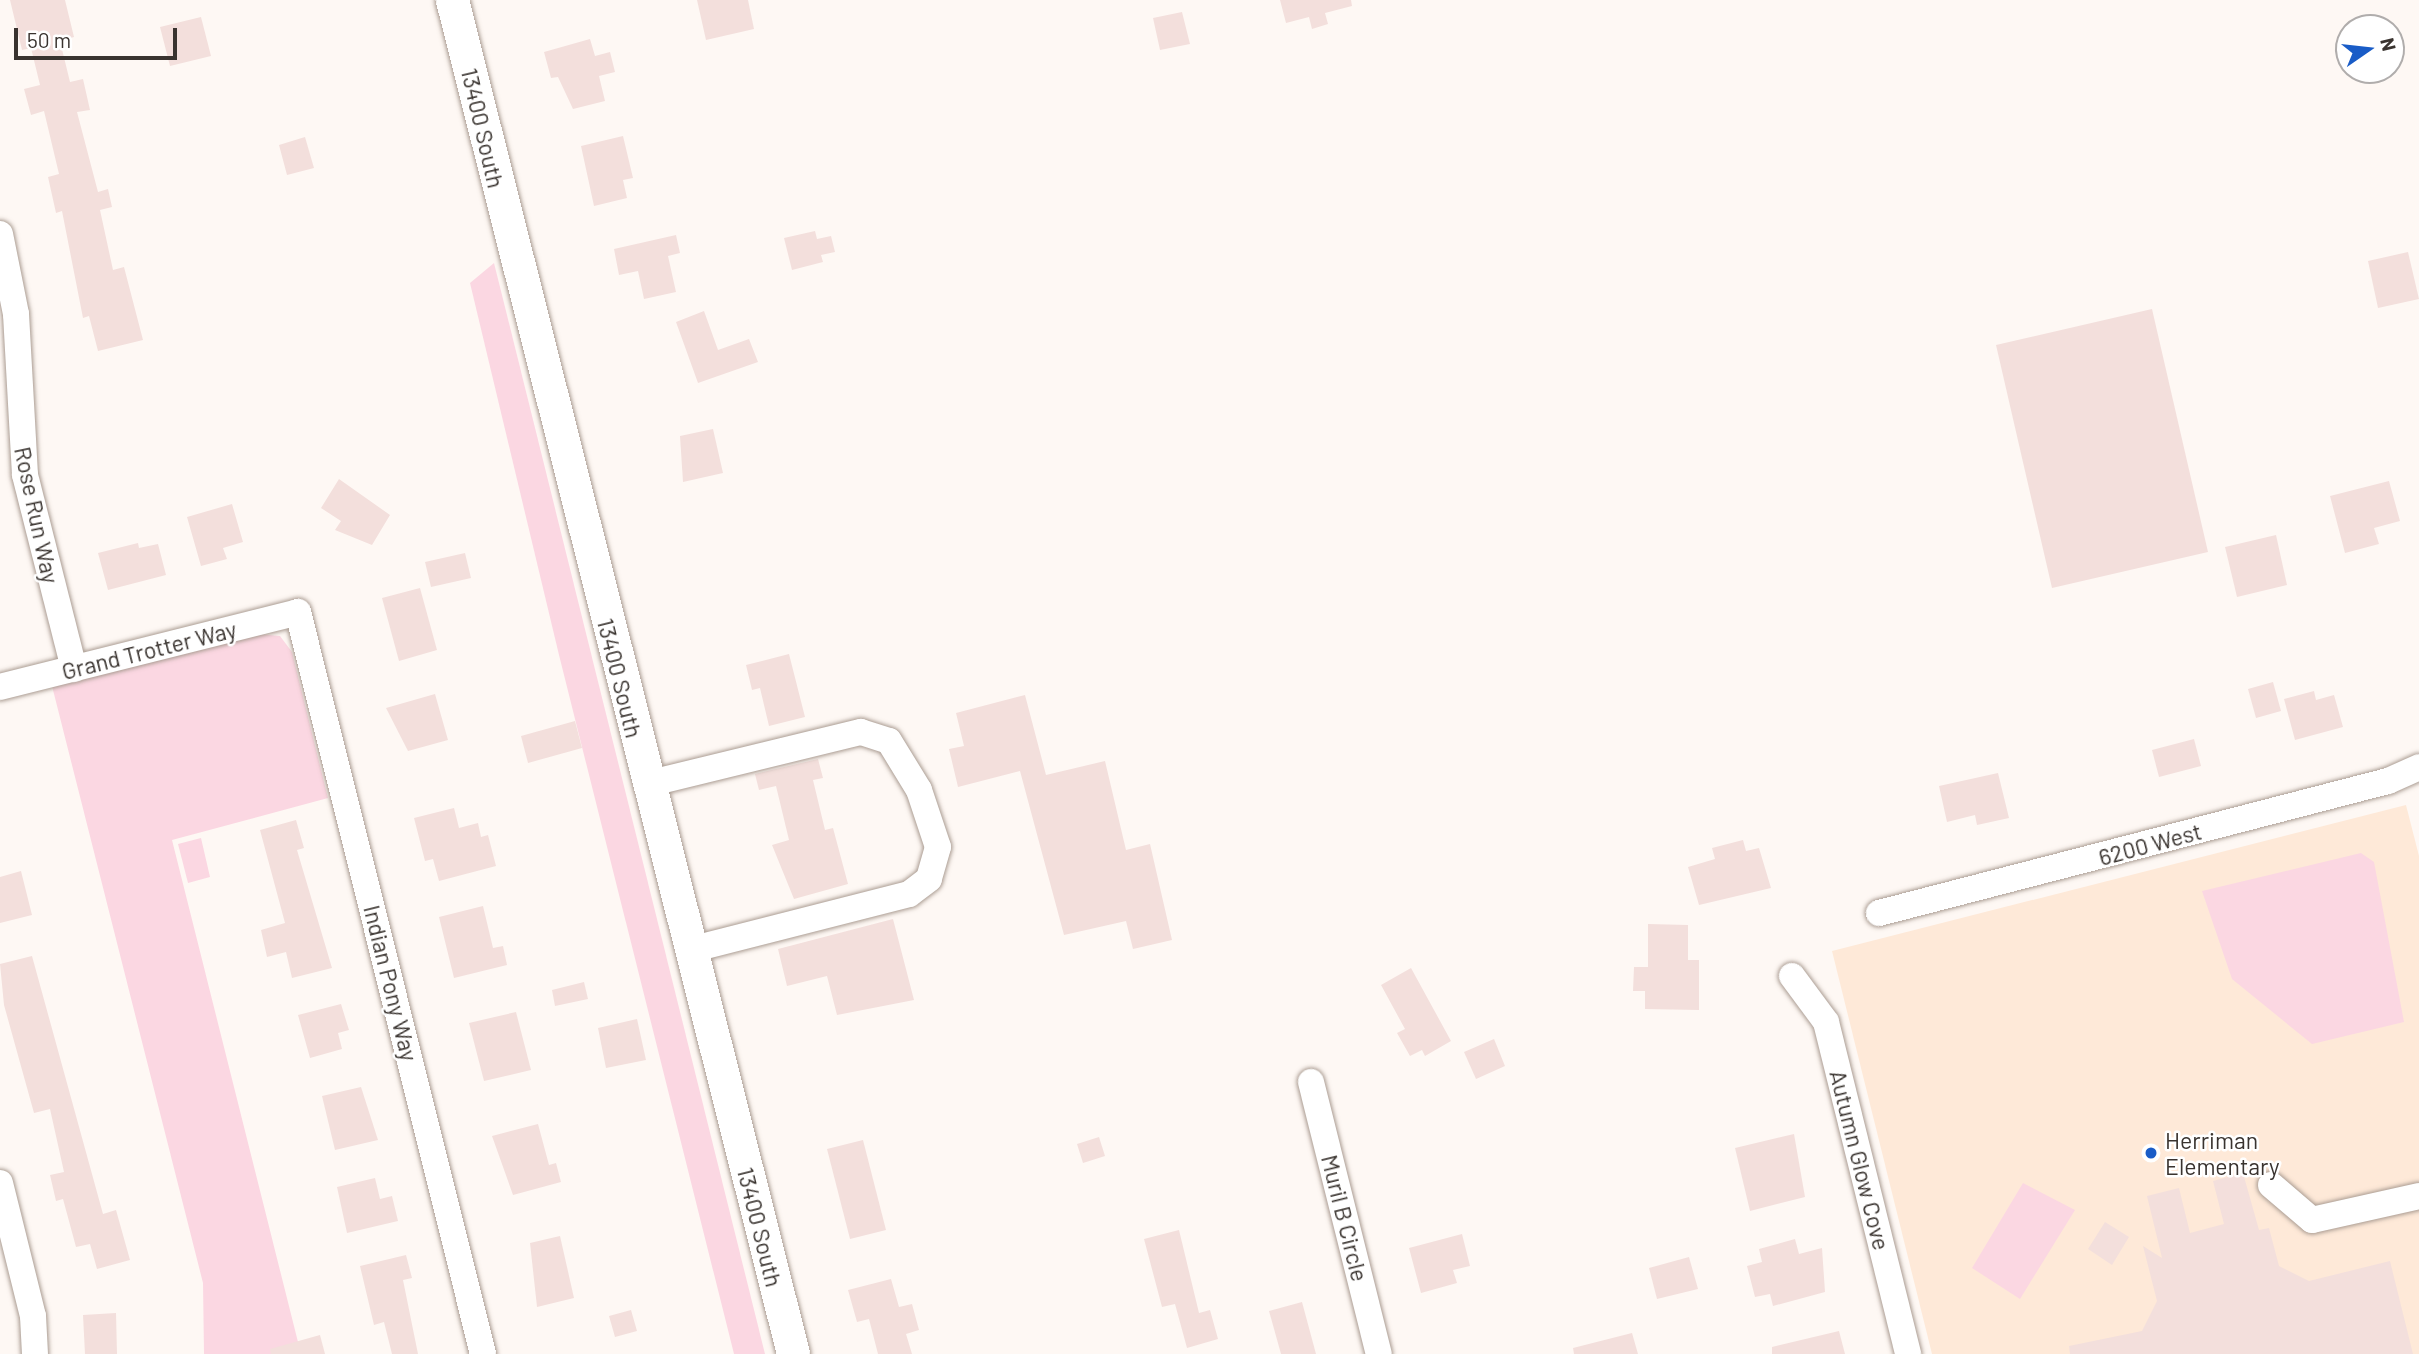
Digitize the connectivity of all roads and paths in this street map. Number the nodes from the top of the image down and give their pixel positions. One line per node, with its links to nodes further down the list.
1 (452, 0): 7 (main road, 13400 South)
2 (0, 234): 4 (street, Rose Run Way)
3 (298, 612): 4 (street, Grand Trotter Way); 16 (street, Indian Pony Way)
4 (74, 669): 5 (street, Grand Trotter Way)
5 (0, 687)
6 (2419, 767): 8 (street, 6200 West)
7 (647, 784): 9 (main road, 13400 South); 9 (street)
8 (1879, 913)
9 (689, 950): 17 (main road, 13400 South)
10 (1792, 976): 19 (street, Autumn Glow Cove)
11 (1311, 1082): 18 (street, Muril B Circle)
12 (0, 1183): 15 (street)
13 (2271, 1185): 14 (street)
14 (2419, 1196)
15 (35, 1354)
16 (483, 1354)
17 (793, 1354)
18 (1379, 1354)
19 (1908, 1354)

